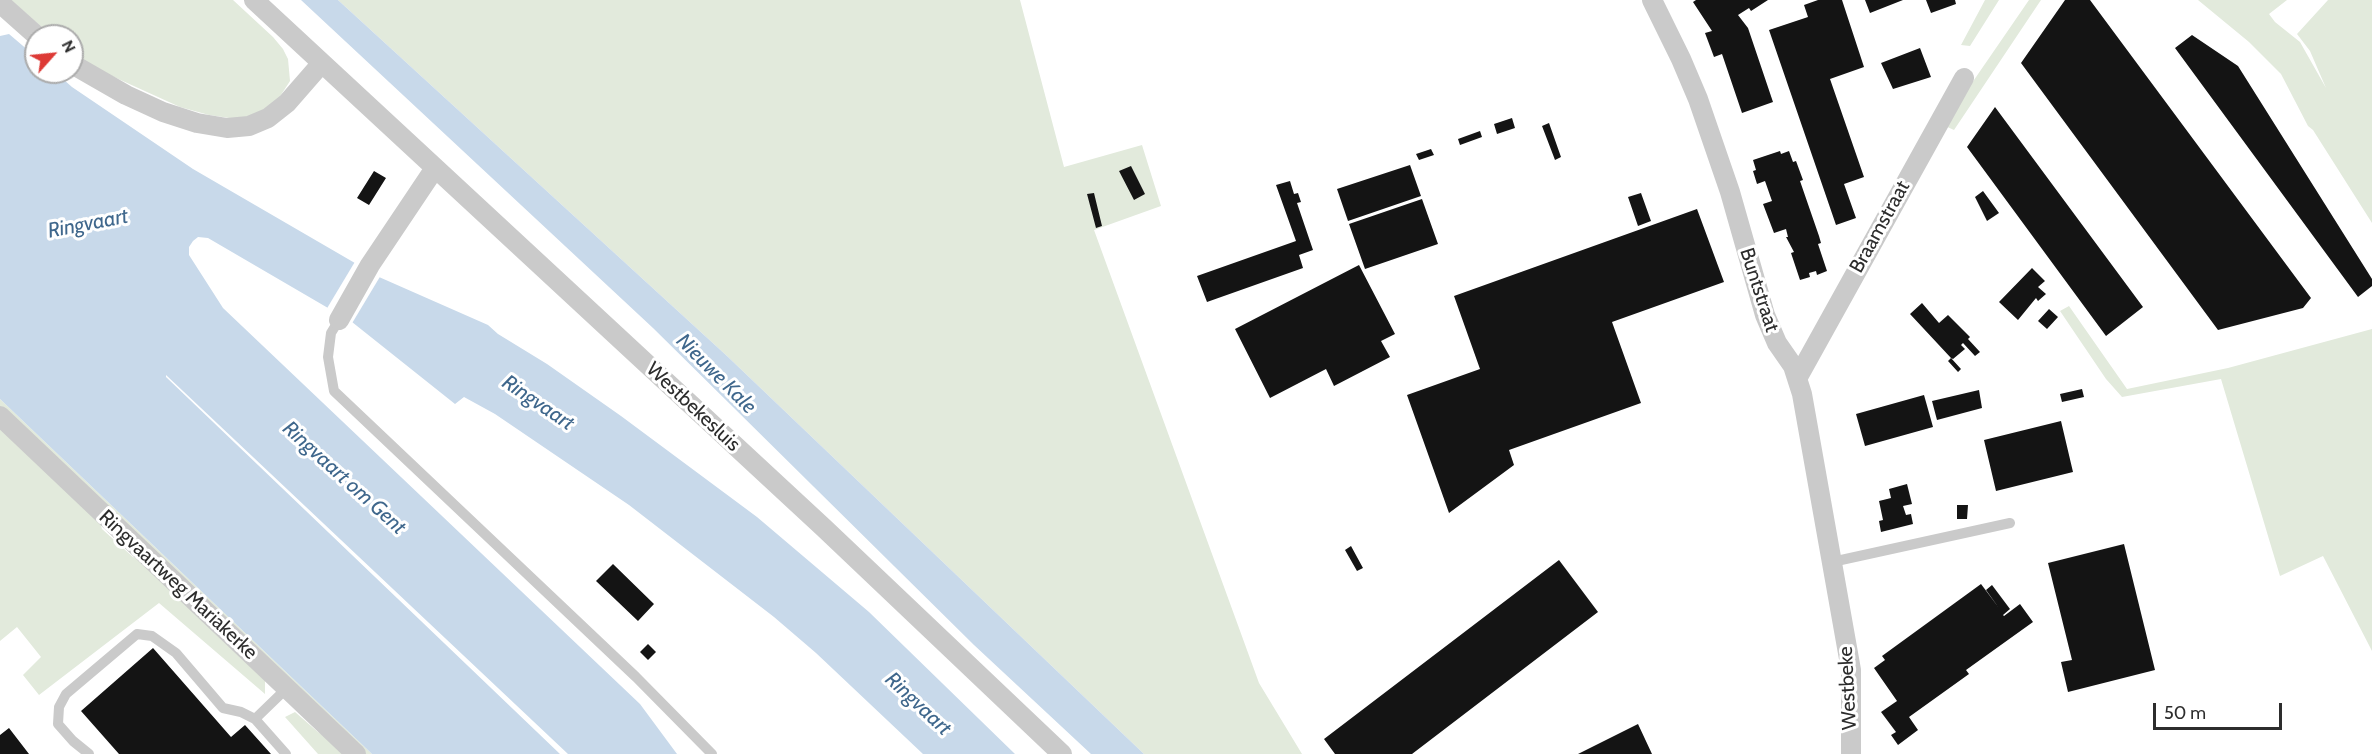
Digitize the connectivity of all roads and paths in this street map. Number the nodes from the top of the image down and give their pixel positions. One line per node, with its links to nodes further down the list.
1 (254, 0): 5 (street, Westbekesluis)
2 (1652, 0): 10 (street, Buntstraat)
3 (0, 3): 4 (street)
4 (24, 24)
5 (321, 64): 6 (street); 8 (street, Westbekesluis)
6 (84, 71)
7 (1964, 78): 10 (street, Braamstraat)
8 (435, 168): 9 (street); 21 (street, Westbekesluis)
9 (339, 320): 20 (lane)
10 (1798, 377): 13 (street, Buntstraat)
11 (0, 416): 15 (street, Ringvaartweg Mariakerke)
12 (2010, 522): 13 (lane)
13 (1832, 562): 14 (street, Buntstraat)
14 (1843, 622): 22 (street, Westbeke)
15 (287, 688): 16 (lane); 19 (street, Ringvaartweg Mariakerke)
16 (255, 719): 17 (lane); 18 (lane)
17 (89, 754)
18 (286, 754)
19 (356, 754)
20 (712, 754)
21 (1062, 754)
22 (1851, 754)

